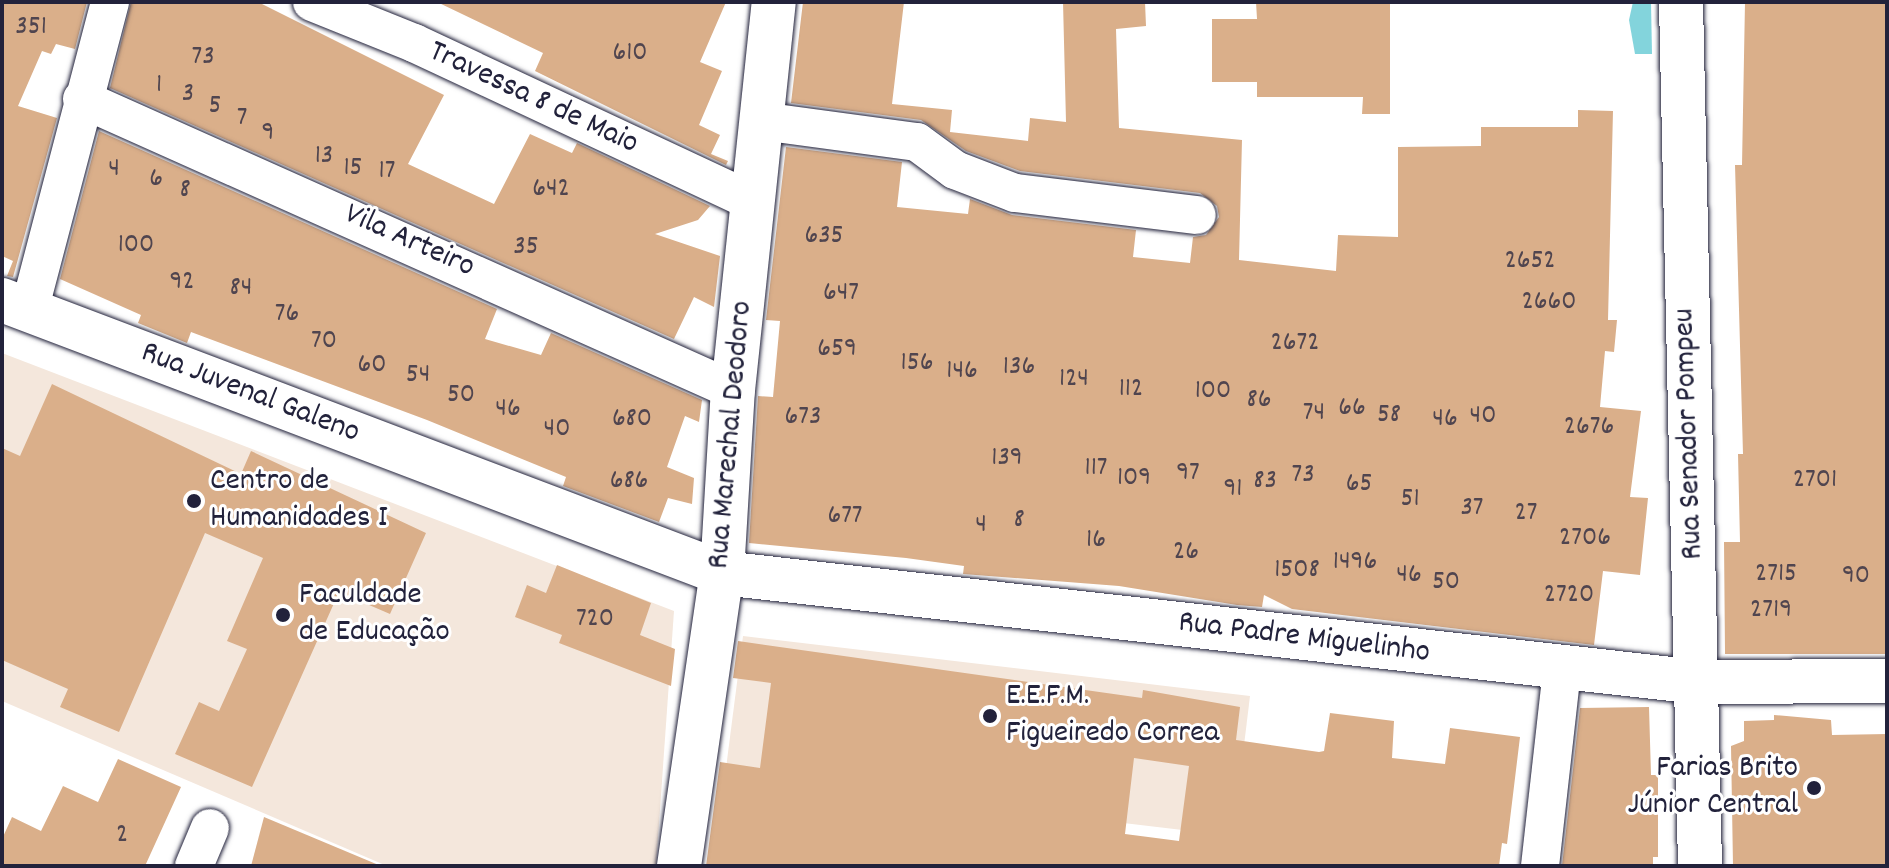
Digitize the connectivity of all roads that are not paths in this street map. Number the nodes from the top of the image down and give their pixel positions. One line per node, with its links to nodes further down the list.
1 (110, 2): 5 (street)
2 (312, 2): 7 (street, Travessa 8 de Maio)
3 (774, 2): 6 (street, Rua Marechal Deodoro)
4 (1681, 2): 14 (street, Rua Senador Pompeu)
5 (82, 99): 9 (street); 10 (street, Vila Arteiro)
6 (761, 121): 7 (street, Rua Marechal Deodoro); 8 (street)
7 (752, 201): 10 (street, Rua Marechal Deodoro)
8 (1197, 215)
9 (16, 306): 11 (street, Rua Juvenal Galeno)
10 (733, 390): 11 (street, Rua Marechal Deodoro)
11 (722, 573): 12 (street, Rua Padre Miguelinho); 17 (street, Rua Marechal Deodoro)
12 (1562, 669): 14 (street, Rua Padre Miguelinho); 18 (street)
13 (1887, 681): 14 (street, Rua Padre Miguelinho)
14 (1699, 682): 19 (street, Rua Senador Pompeu)
15 (210, 828): 16 (street)
16 (194, 866)
17 (679, 866)
18 (1540, 866)
19 (1700, 866)

